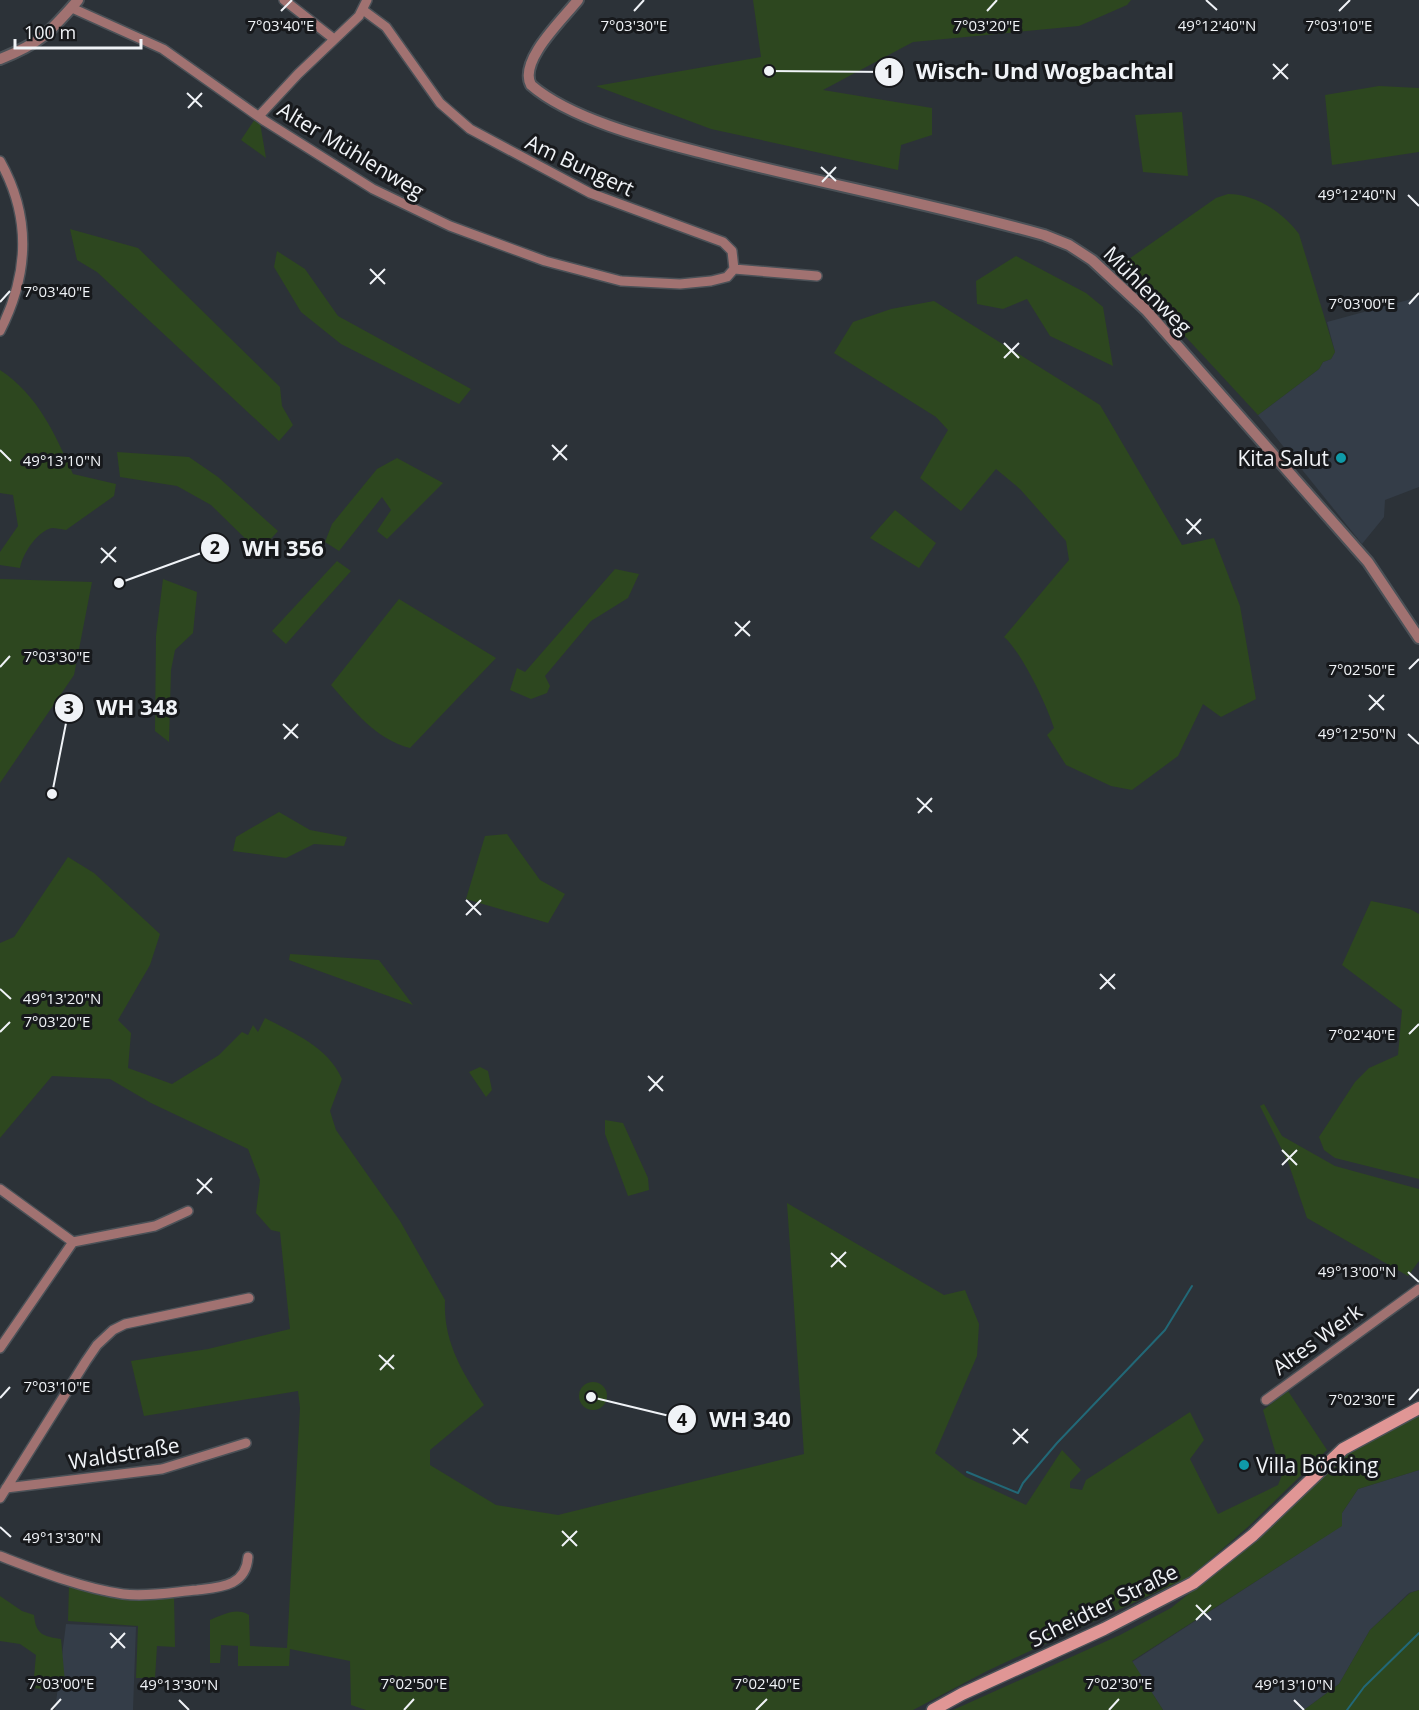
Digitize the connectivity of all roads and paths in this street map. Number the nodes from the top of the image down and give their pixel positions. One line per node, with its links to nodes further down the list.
1 (284, 0): 6 (street)
2 (367, 0): 5 (street)
3 (578, 0): 13 (street, Mühlenweg)
4 (75, 4): 7 (street); 8 (street, Alter Mühlenweg)
5 (363, 10): 6 (street); 10 (street, Am Bungert)
6 (334, 39): 8 (street)
7 (0, 59)
8 (259, 116): 10 (street, Alter Mühlenweg)
9 (0, 161): 12 (street)
10 (735, 269): 11 (street)
11 (817, 276)
12 (0, 331)
13 (1419, 638)
14 (0, 1189): 16 (street)
15 (188, 1211): 16 (street)
16 (73, 1242): 19 (street)
17 (1419, 1289): 21 (street, Altes Werk)
18 (249, 1298): 24 (street)
19 (3, 1334): 20 (street)
20 (0, 1348)
21 (1266, 1400)
22 (1419, 1408): 28 (main road, Scheidter Straße)
23 (246, 1443): 24 (street, Waldstraße)
24 (6, 1488): 25 (street)
25 (0, 1498)
26 (0, 1556): 27 (street)
27 (248, 1557)
28 (933, 1710)

